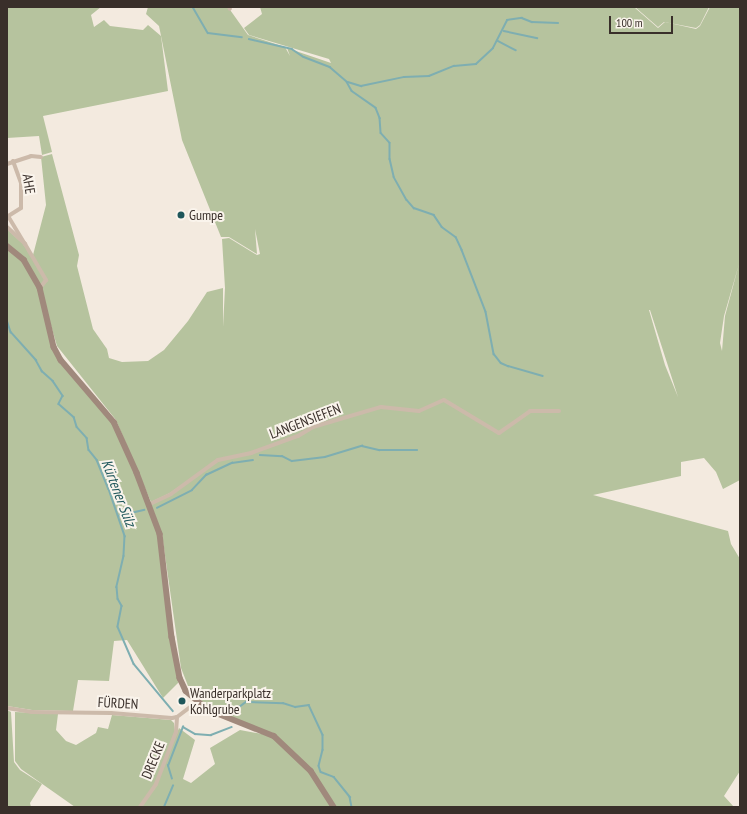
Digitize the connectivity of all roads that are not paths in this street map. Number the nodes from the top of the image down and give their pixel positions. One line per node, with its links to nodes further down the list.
1 (41, 157): 2 (street, AHE)
2 (13, 161): 3 (street, AHE); 5 (street, AHE)
3 (7, 164)
4 (7, 227): 5 (street, AHE)
5 (25, 244): 7 (street, AHE)
6 (7, 246): 7 (main road)
7 (40, 288): 9 (main road)
8 (559, 411): 9 (street, LANGENSIEFEN)
9 (150, 504): 10 (main road)
10 (197, 702): 12 (street); 14 (main road)
11 (7, 708): 12 (street, FÜRDEN)
12 (177, 717): 13 (street, DRECKE)
13 (140, 807)
14 (334, 807)

